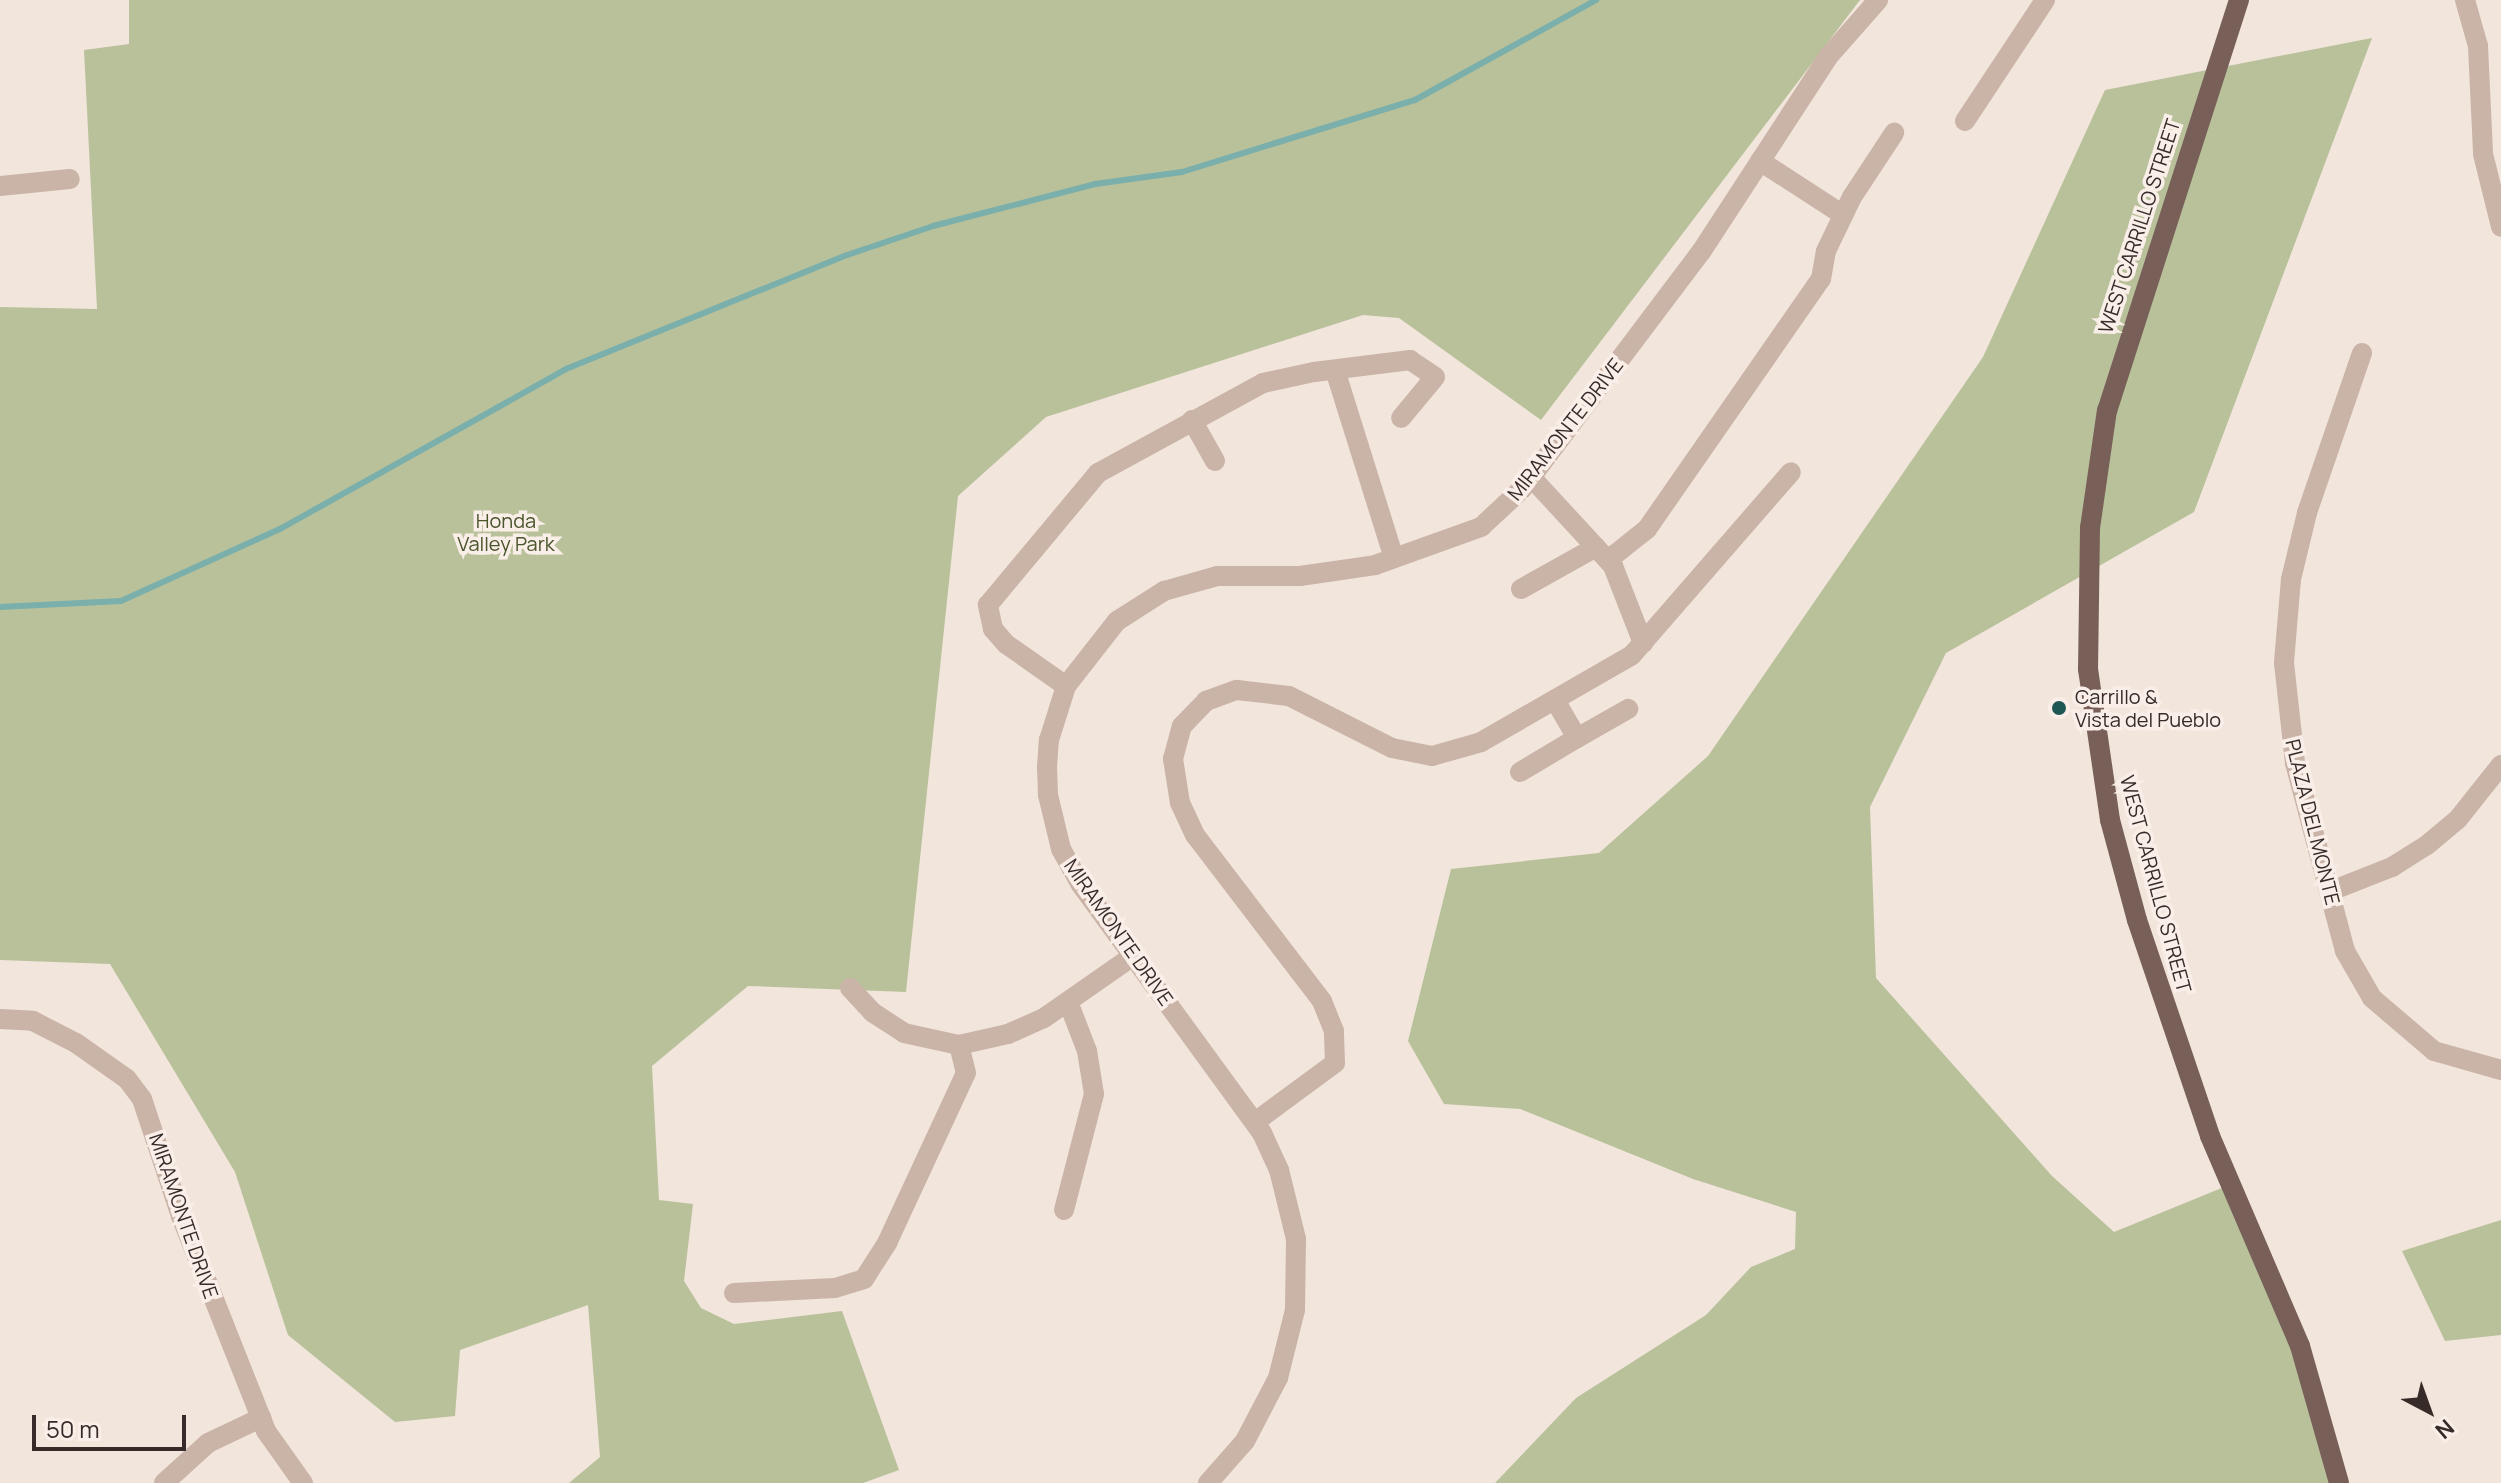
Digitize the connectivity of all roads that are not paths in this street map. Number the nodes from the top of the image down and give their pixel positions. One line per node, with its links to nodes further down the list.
1 (1878, 0): 7 (street, MIRAMONTE DRIVE)
2 (2045, 0): 5 (street)
3 (2239, 0): 43 (main road, WEST CARRILLO STREET)
4 (2465, 0): 11 (street)
5 (1965, 121)
6 (1894, 133): 10 (street)
7 (1760, 161): 10 (street); 18 (street, MIRAMONTE DRIVE)
8 (70, 179): 9 (street)
9 (0, 186)
10 (1843, 215): 19 (street)
11 (2501, 227)
12 (2362, 353): 29 (street, PLAZA DEL MONTE)
13 (1335, 370): 14 (street); 15 (street); 20 (street)
14 (1401, 418)
15 (1192, 420): 16 (street); 23 (street)
16 (1215, 461)
17 (1791, 472): 22 (street)
18 (1531, 477): 19 (street); 20 (street, MIRAMONTE DRIVE)
19 (1602, 553): 21 (street); 22 (street)
20 (1394, 558): 23 (street, MIRAMONTE DRIVE)
21 (1521, 589)
22 (1643, 643): 24 (street)
23 (1066, 686): 30 (street, MIRAMONTE DRIVE)
24 (1555, 700): 26 (street); 36 (street)
25 (1628, 709): 26 (street)
26 (1577, 738): 28 (street)
27 (2501, 765): 29 (street)
28 (1520, 772)
29 (2331, 891): 35 (street, PLAZA DEL MONTE)
30 (1133, 956): 32 (street); 36 (street, MIRAMONTE DRIVE)
31 (850, 988): 34 (street)
32 (1069, 1004): 34 (street); 37 (street)
33 (0, 1019): 39 (street, MIRAMONTE DRIVE)
34 (959, 1045): 38 (street)
35 (2501, 1070)
36 (1255, 1122): 42 (street, MIRAMONTE DRIVE)
37 (1064, 1210)
38 (734, 1293)
39 (261, 1418): 40 (street); 41 (street, MIRAMONTE DRIVE)
40 (164, 1483)
41 (303, 1483)
42 (1208, 1483)
43 (2339, 1483)

